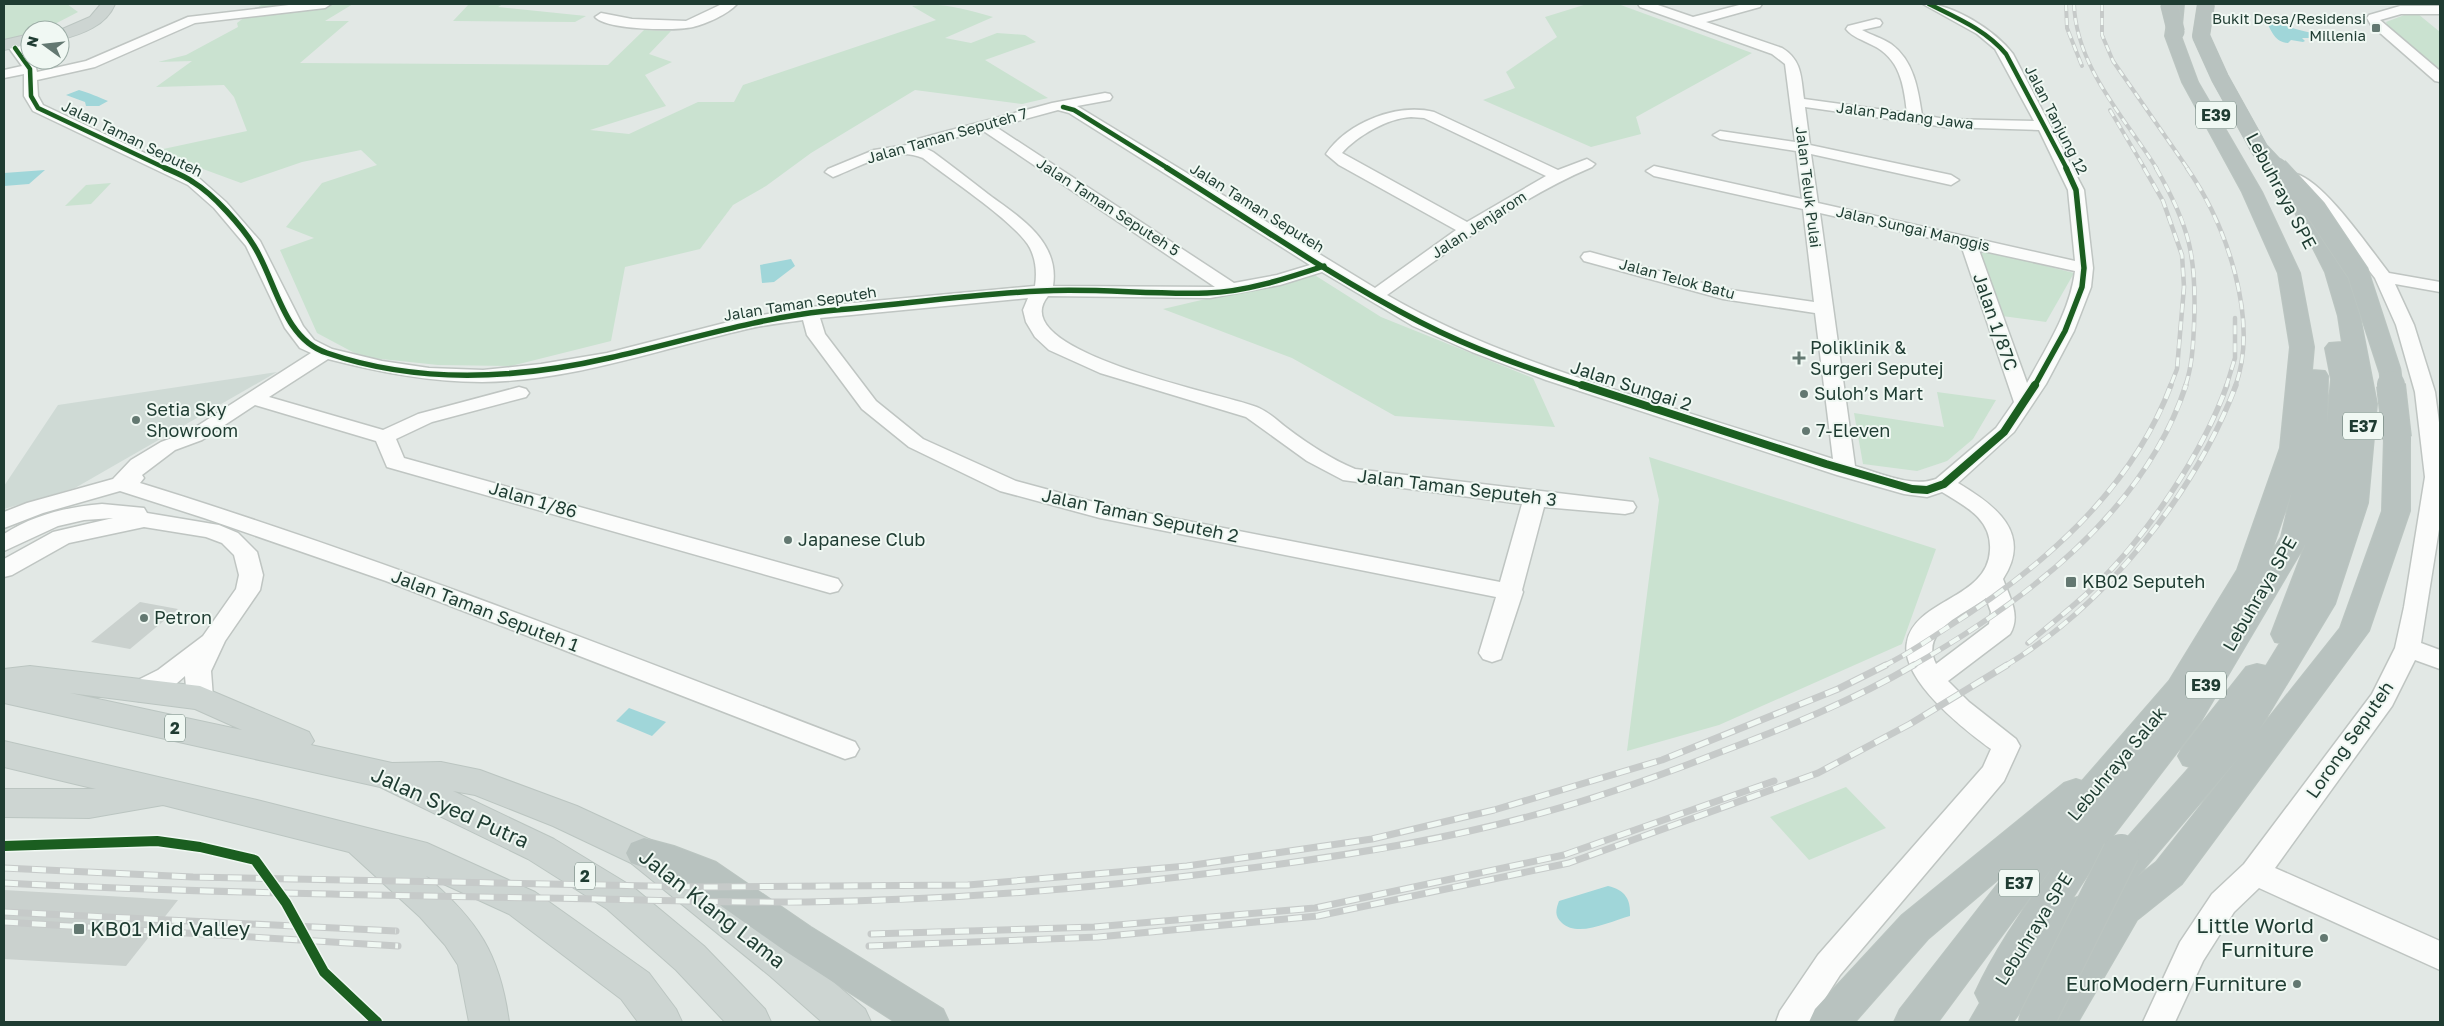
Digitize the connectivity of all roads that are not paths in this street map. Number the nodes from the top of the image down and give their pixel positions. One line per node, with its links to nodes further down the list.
1 (325, 4): 21 (street)
2 (732, 4): 10 (street)
3 (1644, 4): 14 (street, Jalan Teluk Pulai)
4 (1756, 4): 14 (street)
5 (1930, 4): 30 (street, Jalan Tanjung 12)
6 (2160, 4): 19 (highway)
7 (2170, 4): 19 (highway, bridge)
8 (2178, 4): 19 (highway, Lebuhraya Salak / E37)
9 (2205, 4): 34 (highway, E37)
10 (619, 7)
11 (96, 8): 17 (main road); 18 (main road)
12 (2420, 9): 13 (street); 16 (street); 24 (street)
13 (2440, 10)
14 (1694, 21): 26 (street, Jalan Teluk Pulai)
15 (1876, 23): 28 (street)
16 (2440, 25)
17 (70, 26)
18 (70, 29)
19 (2174, 34): 81 (highway, Lebuhraya Salak / E37); 102 (highway, Lebuhraya SPE / E39)
20 (20, 54): 23 (street)
21 (70, 61)
22 (25, 70): 53 (street, Jalan Taman Seputeh)
23 (4, 74)
24 (2440, 78)
25 (1105, 97): 27 (street, Jalan Taman Seputeh 7)
26 (1796, 102): 28 (street, Jalan Padang Jawa); 32 (street, Jalan Teluk Pulai)
27 (1063, 106): 29 (street, Jalan Taman Seputeh 7); 44 (street, Jalan Taman Seputeh)
28 (1915, 120): 30 (street, Jalan Padang Jawa)
29 (984, 126): 33 (street, Jalan Taman Seputeh 7); 48 (street, Jalan Taman Seputeh 5)
30 (2044, 126): 45 (street, Jalan Tanjung 12)
31 (1720, 135): 32 (street)
32 (1803, 148): 39 (street); 40 (street, Jalan Teluk Pulai)
33 (910, 150): 37 (street, Jalan Taman Seputeh 7); 49 (street)
34 (2270, 158): 46 (street, Lorong Seputeh); 57 (highway, E37); 64 (highway, bridge); 104 (highway, Lebuhraya SPE / E39, bridge)
35 (1587, 164): 38 (street, Jalan Jenjarom)
36 (1654, 170): 40 (street, Jalan Sungai Manggis)
37 (833, 172)
38 (1556, 175): 41 (street, Jalan Jenjarom); 41 (street)
39 (1952, 180)
40 (1810, 206): 42 (street, Jalan Sungai Manggis); 51 (street, Jalan Teluk Pulai)
41 (1469, 230): 50 (street, Jalan Jenjarom)
42 (1968, 241): 45 (street, Jalan Sungai Manggis); 56 (street, Jalan 1/87C)
43 (1590, 257): 51 (street, Jalan Telok Batu)
44 (1324, 266): 48 (street, Jalan Taman Seputeh); 50 (street, Jalan Sungai 2)
45 (2084, 268): 56 (street, Jalan Tanjung 12)
46 (2383, 277): 47 (street); 73 (street, Lorong Seputeh)
47 (2440, 287)
48 (1231, 289): 49 (street, Jalan Taman Seputeh)
49 (1042, 291): 52 (street, Jalan Taman Seputeh); 62 (street, Jalan Taman Seputeh 3)
50 (1375, 296): 59 (street, Jalan Sungai 2)
51 (1824, 309): 59 (street, Jalan Teluk Pulai)
52 (810, 313): 53 (street, Jalan Taman Seputeh); 71 (street, Jalan Taman Seputeh 2)
53 (325, 353): 55 (street)
54 (519, 393): 58 (street)
55 (252, 398): 58 (street); 60 (street)
56 (2023, 401): 61 (street, Jalan Tanjung 12)
57 (2365, 404): 64 (highway); 88 (highway, E37)
58 (384, 437): 70 (street, Jalan 1/86)
59 (1845, 470): 61 (street, Jalan Sungai 2)
60 (120, 484): 66 (street); 82 (street, Jalan Taman Seputeh 1)
61 (1944, 484): 69 (street)
62 (1535, 499): 63 (street, Jalan Taman Seputeh 3); 71 (street)
63 (1626, 507)
64 (2396, 511): 92 (highway)
65 (144, 520): 67 (street); 68 (street); 72 (street)
66 (4, 521)
67 (4, 544)
68 (4, 563)
69 (1991, 579): 76 (street); 76 (street)
70 (830, 585)
71 (1511, 592): 74 (street)
72 (214, 638): 79 (street); 80 (street)
73 (2408, 648): 75 (street); 91 (street, Lorong Seputeh)
74 (1492, 653)
75 (2440, 660)
76 (1932, 679): 99 (street)
77 (4, 680): 79 (main road)
78 (4, 691): 84 (main road, Jalan Syed Putra / 2)
79 (140, 691): 80 (main road)
80 (200, 698): 84 (main road)
81 (2128, 747): 100 (highway); 101 (highway, Lebuhraya Salak / E37)
82 (845, 749)
83 (4, 754): 86 (main road)
84 (347, 764): 85 (main road, Jalan Syed Putra / 2)
85 (388, 775): 90 (main road, Jalan Klang Lama); 96 (main road, Jalan Syed Putra / 2)
86 (170, 793): 87 (main road); 89 (main road)
87 (11, 803)
88 (2157, 830): 92 (highway); 103 (highway, E37)
89 (359, 839): 94 (main road); 95 (main road)
90 (644, 853): 97 (main road, Jalan Klang Lama); 98 (highway)
91 (2255, 873): 93 (street); 106 (street, Lorong Seputeh)
92 (2124, 908): 105 (highway)
93 (2440, 956)
94 (489, 1022)
95 (662, 1022)
96 (751, 1022)
97 (851, 1022)
98 (929, 1022)
99 (1792, 1022)
100 (1829, 1022)
101 (1914, 1022)
102 (1978, 1022)
103 (1989, 1022)
104 (2036, 1022)
105 (2056, 1022)
106 (2159, 1022)

